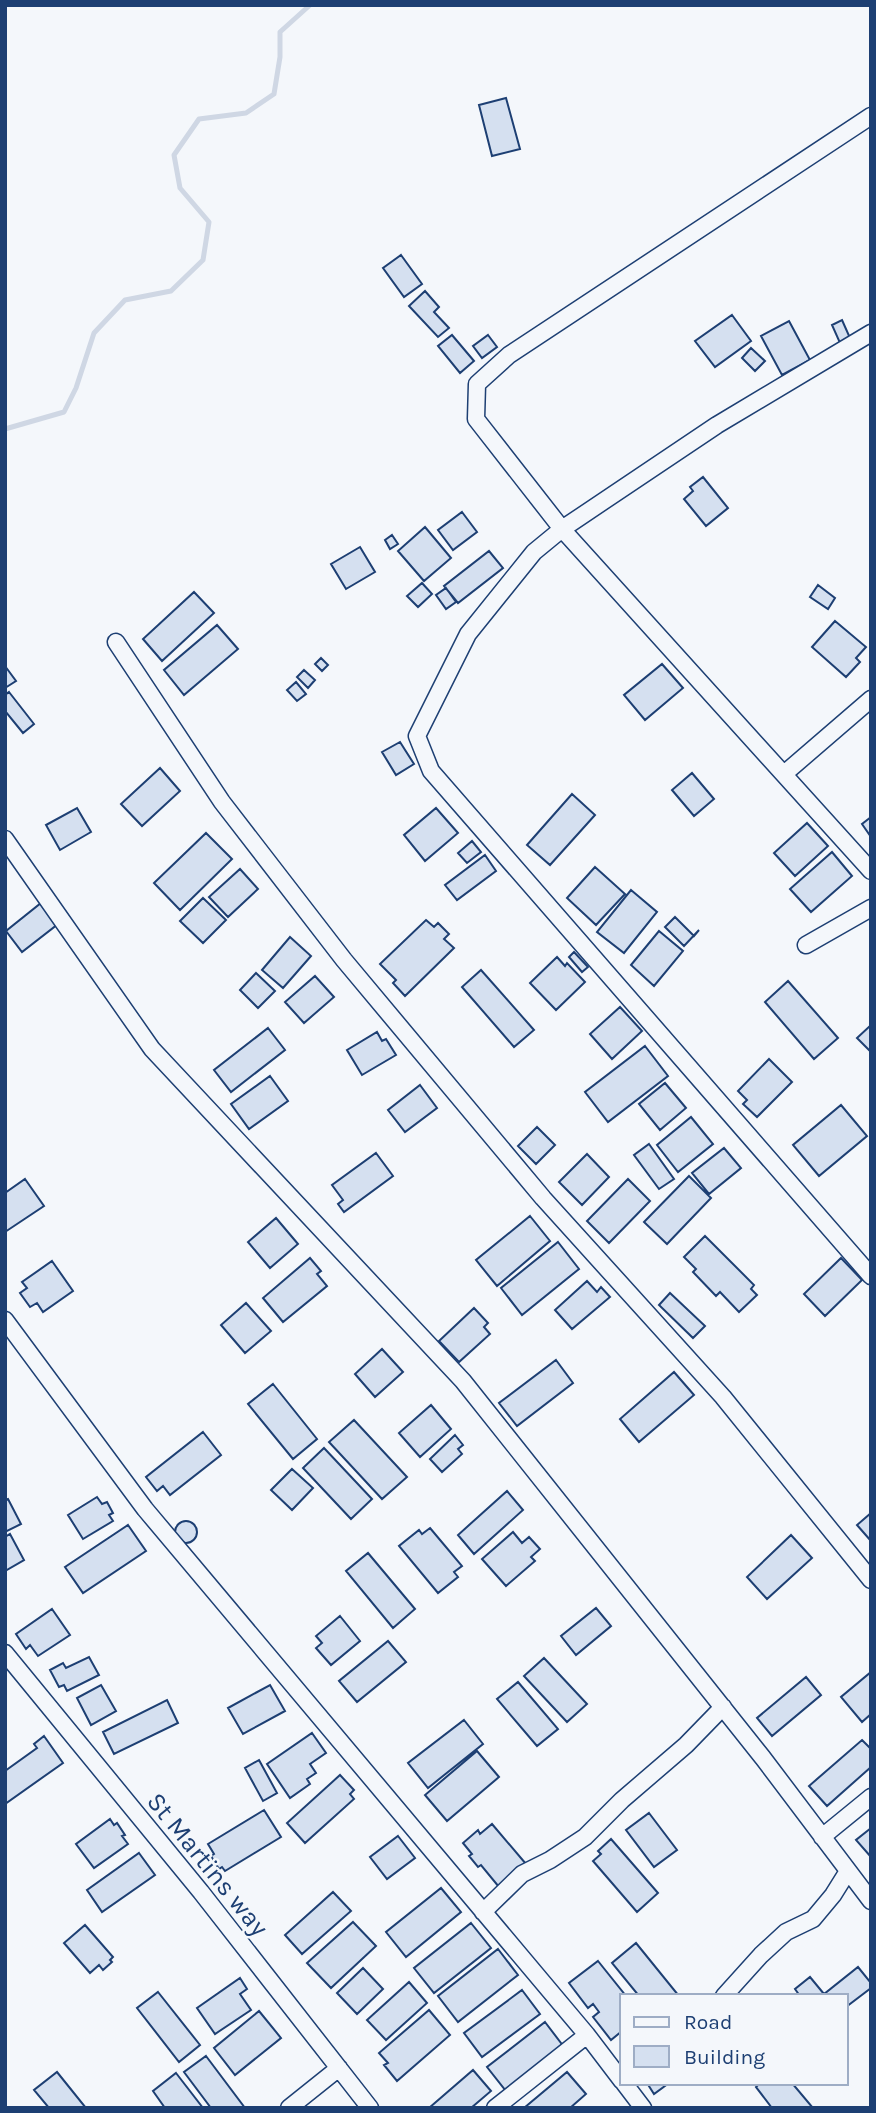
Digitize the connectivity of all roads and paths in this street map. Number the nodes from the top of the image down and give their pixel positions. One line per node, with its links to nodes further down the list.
1 (871, 116): 3 (street)
2 (871, 333): 3 (street)
3 (562, 529): 6 (street); 11 (street)
4 (116, 642): 13 (street)
5 (871, 699): 6 (street)
6 (784, 774): 8 (street)
7 (5, 839): 15 (street)
8 (871, 871)
9 (871, 908): 10 (street)
10 (806, 945)
11 (871, 1276)
12 (5, 1320): 20 (street)
13 (871, 1580)
14 (5, 1653): 24 (street, St Martins way)
15 (723, 1707): 17 (street); 20 (street)
16 (871, 1797): 17 (street)
17 (822, 1837): 18 (street)
18 (848, 1871): 19 (street); 21 (street)
19 (871, 1901)
20 (483, 1912): 22 (street)
21 (726, 1994)
22 (587, 2035): 23 (street); 28 (street)
23 (616, 2061)
24 (339, 2068): 26 (street); 27 (street, St Martins way)
25 (625, 2085): 29 (street)
26 (289, 2108)
27 (370, 2108)
28 (495, 2108)
29 (643, 2108)

